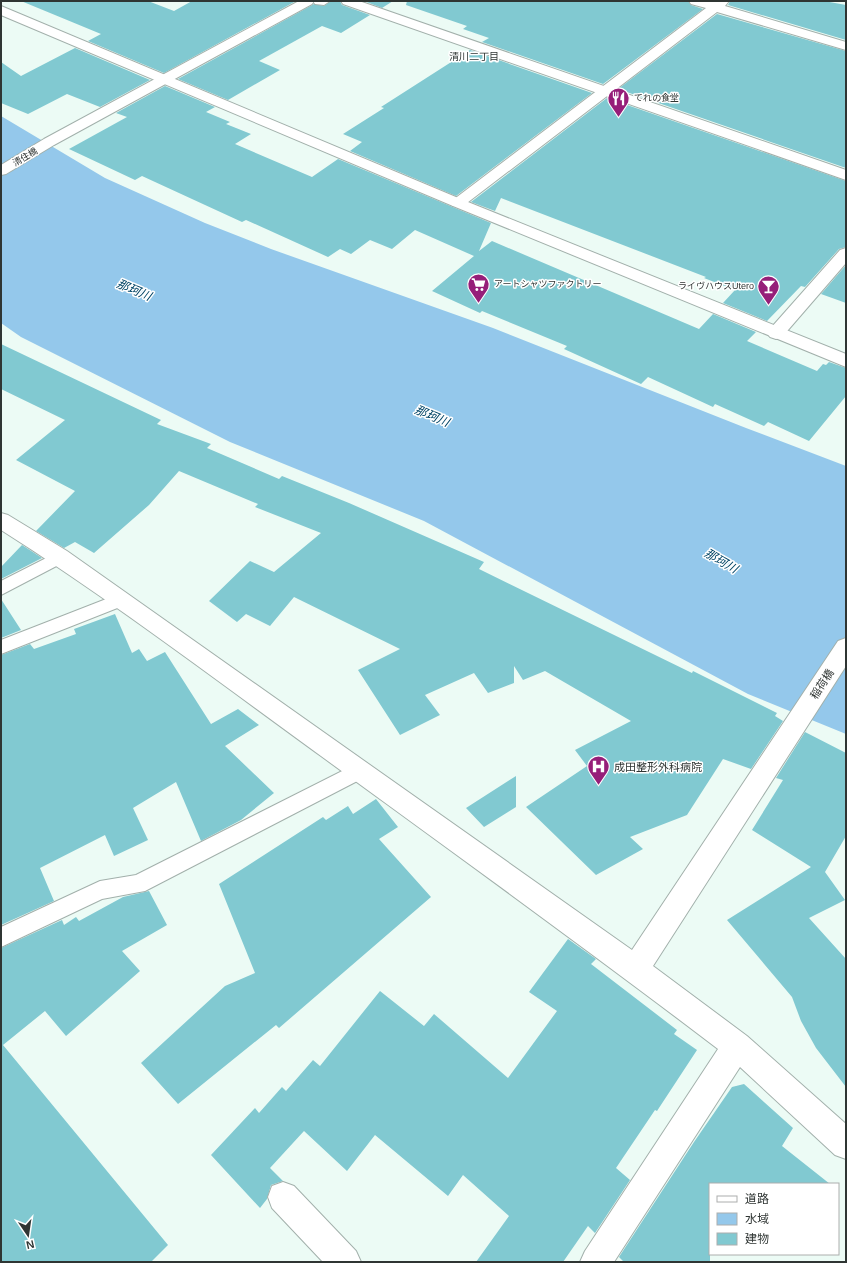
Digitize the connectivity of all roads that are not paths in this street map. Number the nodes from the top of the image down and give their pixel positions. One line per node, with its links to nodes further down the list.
1 (308, 1): 9 (street, 清住橋)
2 (319, 1): 3 (street)
3 (324, 1)
4 (347, 1): 10 (street)
5 (695, 1): 6 (street)
6 (719, 4): 8 (street); 10 (street)
7 (1, 10): 9 (street)
8 (846, 46)
9 (164, 80): 11 (street, 清住橋); 13 (street)
10 (604, 92): 12 (street); 13 (street)
11 (1, 172)
12 (846, 176)
13 (458, 202): 15 (street)
14 (842, 263): 15 (street)
15 (776, 333): 16 (street)
16 (846, 361)
17 (1, 520): 18 (street)
18 (60, 558): 19 (lane); 20 (street)
19 (1, 589)
20 (119, 600): 21 (lane); 23 (street)
21 (1, 647)
22 (846, 647): 25 (street, 稲荷橋)
23 (360, 770): 24 (lane); 25 (street)
24 (1, 937)
25 (635, 969): 26 (street)
26 (737, 1046): 27 (street); 30 (street)
27 (846, 1144)
28 (284, 1197): 29 (street)
29 (345, 1262)
30 (596, 1262)

